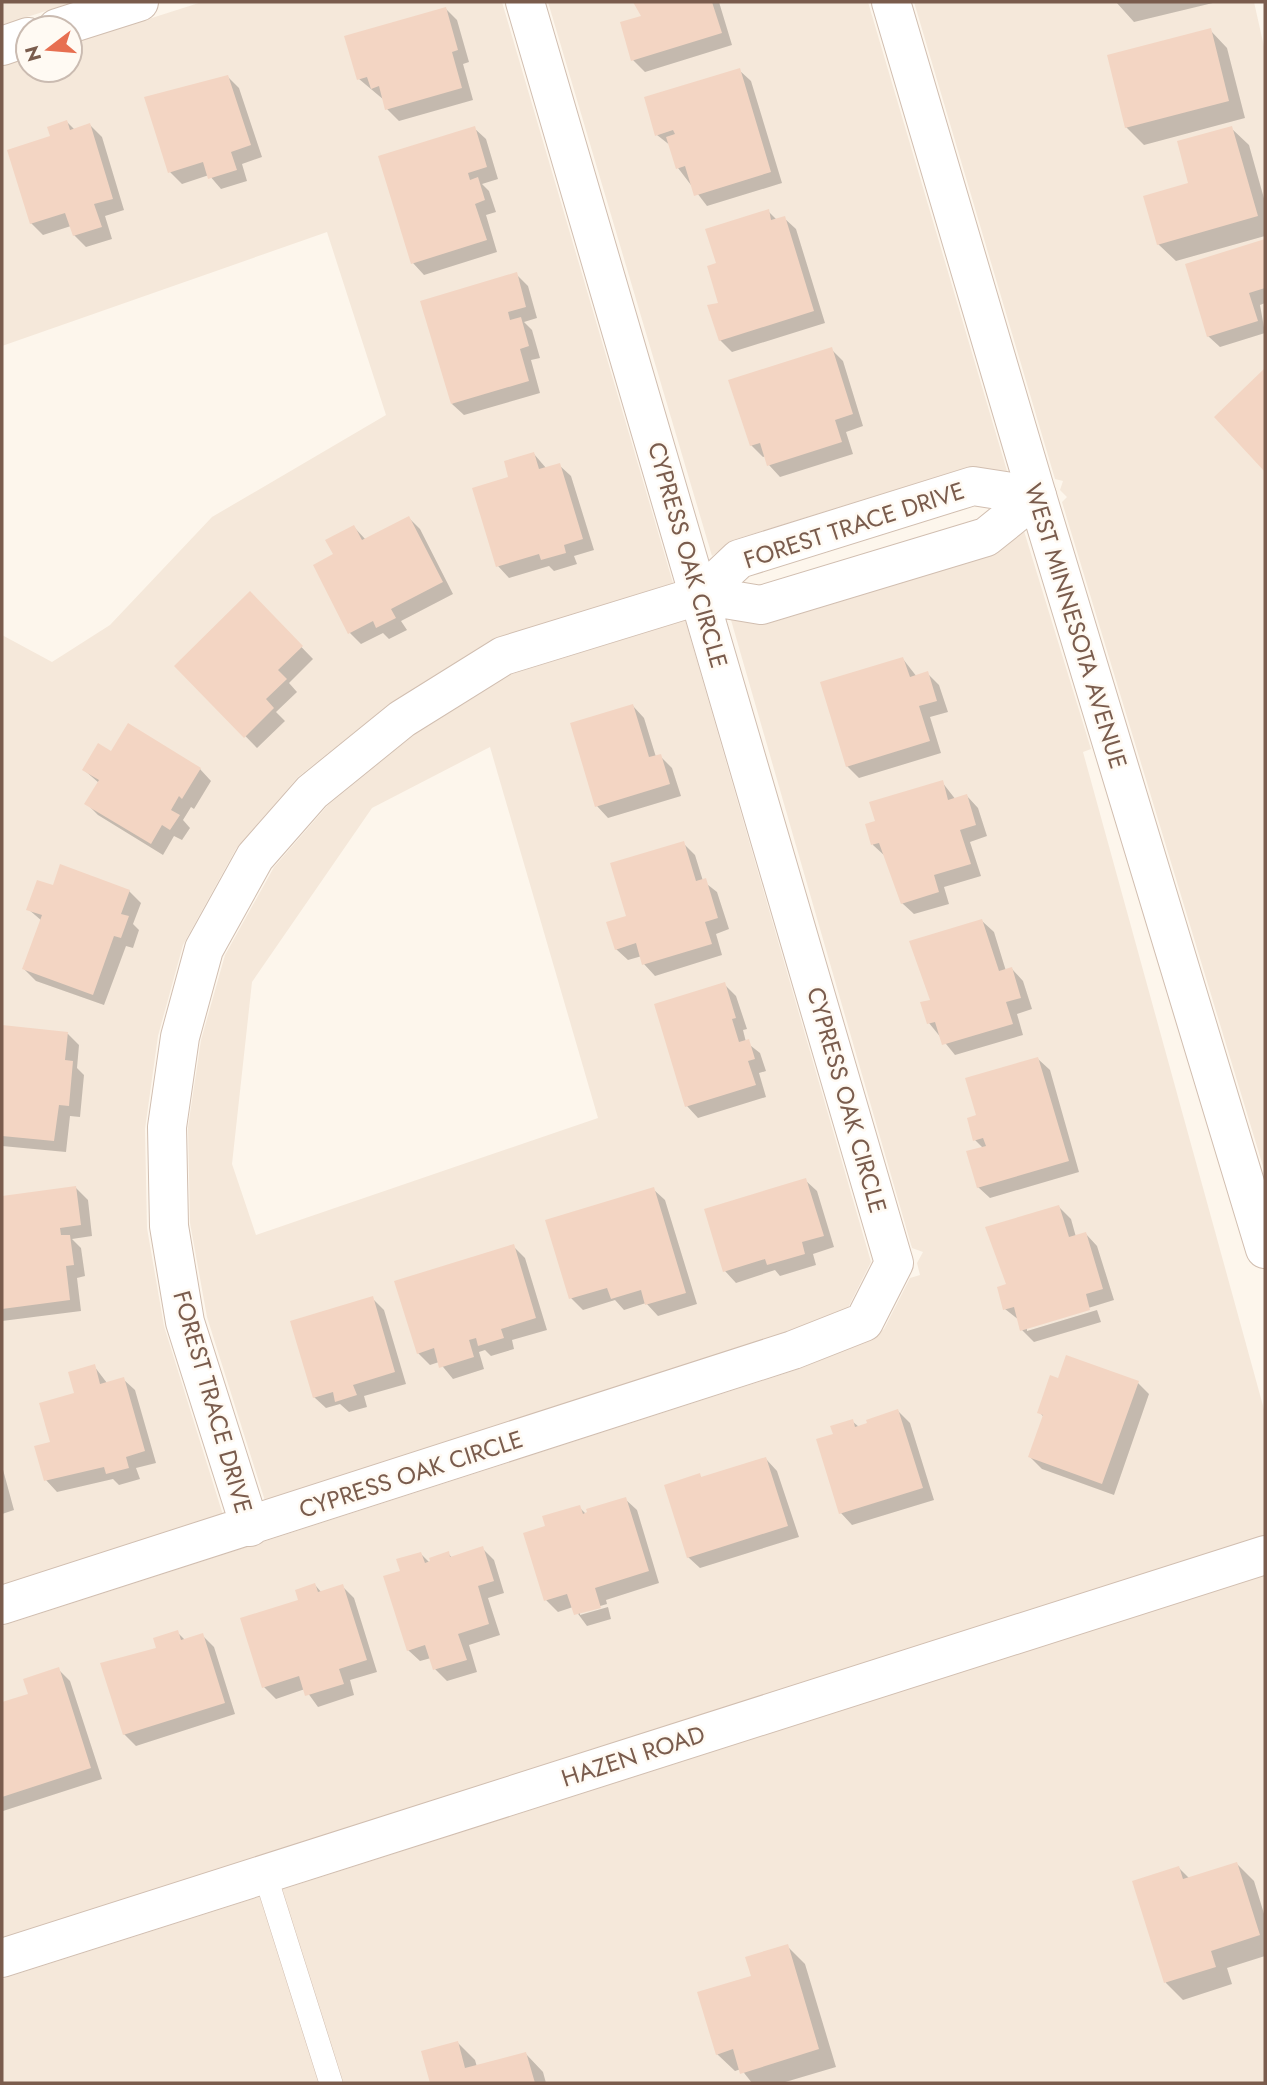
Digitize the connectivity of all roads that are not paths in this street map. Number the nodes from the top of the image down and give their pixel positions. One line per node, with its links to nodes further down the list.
1 (139, 2): 4 (street)
2 (525, 2): 6 (street, CYPRESS OAK CIRCLE)
3 (891, 2): 5 (street, WEST MINNESOTA AVENUE)
4 (84, 19)
5 (1037, 496): 6 (street, FOREST TRACE DRIVE); 6 (street, FOREST TRACE DRIVE); 7 (street, WEST MINNESOTA AVENUE)
6 (701, 596): 8 (street, FOREST TRACE DRIVE); 8 (street, CYPRESS OAK CIRCLE)
7 (1265, 1249)
8 (250, 1527): 10 (street, CYPRESS OAK CIRCLE)
9 (1265, 1555): 11 (street, HAZEN ROAD)
10 (2, 1605)
11 (265, 1874): 12 (street, HAZEN ROAD); 13 (lane)
12 (2, 1958)
13 (331, 2083)

